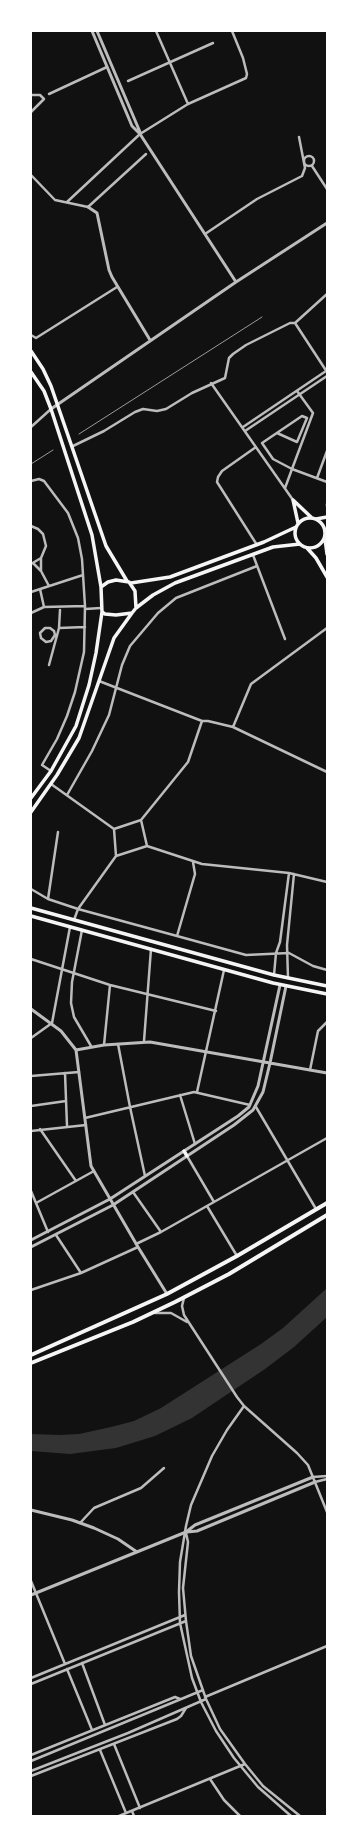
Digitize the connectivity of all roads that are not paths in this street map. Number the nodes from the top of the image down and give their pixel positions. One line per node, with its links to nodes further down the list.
1 (92, 31): 7 (street)
2 (97, 31): 13 (street)
3 (156, 31): 6 (street)
4 (232, 31): 11 (street)
5 (212, 43): 6 (street)
6 (170, 62): 8 (street); 11 (street)
7 (107, 68): 9 (street); 13 (street)
8 (128, 81)
9 (49, 94)
10 (31, 95): 12 (street)
11 (188, 104): 13 (street)
12 (31, 112)
13 (140, 134): 20 (street); 23 (street)
14 (299, 137): 16 (street)
15 (146, 154): 21 (street)
16 (304, 162): 17 (street); 17 (street); 23 (street)
17 (312, 166): 19 (street)
18 (31, 175): 20 (street)
19 (327, 189)
20 (67, 202): 21 (street)
21 (88, 207): 25 (street)
22 (327, 223): 24 (street)
23 (205, 234): 24 (street)
24 (236, 282): 29 (street)
25 (117, 286): 28 (street); 29 (street)
26 (327, 294): 27 (street)
27 (295, 323): 32 (street); 34 (street)
28 (31, 336)
29 (150, 340): 37 (street)
30 (31, 351): 37 (main road)
31 (31, 372): 38 (main road)
32 (327, 372): 35 (street)
33 (327, 376): 36 (street)
34 (211, 383): 40 (street); 43 (street)
35 (297, 391): 36 (street); 40 (street)
36 (300, 394): 41 (street); 46 (street)
37 (58, 405): 38 (street); 43 (main road)
38 (51, 409): 39 (street); 72 (main road)
39 (31, 427)
40 (243, 427): 41 (street)
41 (245, 431): 44 (street)
42 (277, 433): 42 (street); 46 (street)
43 (72, 446): 69 (main road)
44 (256, 447): 50 (street); 59 (street)
45 (327, 451): 47 (street)
46 (292, 469): 47 (street); 50 (street)
47 (317, 478): 49 (street)
48 (31, 481): 67 (street)
49 (327, 482)
50 (285, 488): 51 (street)
51 (293, 500): 53 (main road); 54 (main road)
52 (327, 517): 53 (main road)
53 (314, 518): 54 (main road); 56 (main road)
54 (297, 525): 58 (main road); 59 (main road)
55 (31, 526): 63 (street)
56 (326, 533): 57 (main road)
57 (324, 539): 60 (main road); 62 (main road)
58 (300, 544): 60 (main road); 61 (main road)
59 (257, 545): 70 (main road)
60 (306, 548): 68 (main road)
61 (253, 554): 65 (street); 77 (main road)
62 (327, 554)
63 (41, 558): 64 (street); 66 (street)
64 (32, 563): 66 (street)
65 (257, 566): 87 (street); 90 (street)
66 (40, 571): 71 (street)
67 (83, 575): 71 (street); 75 (street)
68 (327, 577)
69 (127, 581): 70 (main road); 72 (main road)
70 (131, 583): 77 (main road)
71 (49, 586): 73 (street)
72 (101, 587): 80 (main road)
73 (40, 589): 74 (street); 76 (street)
74 (31, 592)
75 (85, 606): 76 (street); 78 (street)
76 (44, 607): 81 (street)
77 (136, 608): 82 (main road)
78 (85, 609): 80 (street); 83 (street)
79 (60, 610): 84 (street)
80 (102, 610): 82 (main road); 93 (main road)
81 (31, 613)
82 (132, 613): 89 (main road)
83 (85, 627): 84 (street); 93 (street)
84 (59, 628): 86 (street)
85 (327, 628): 92 (street)
86 (56, 636): 86 (street); 88 (street)
87 (285, 639)
88 (49, 665)
89 (99, 681): 90 (street); 95 (main road)
90 (117, 688): 91 (street); 96 (street)
91 (202, 721): 92 (street); 99 (street)
92 (233, 727): 94 (street)
93 (51, 771): 97 (main road)
94 (327, 772)
95 (51, 784): 96 (street); 98 (main road)
96 (67, 795): 100 (street)
97 (31, 798)
98 (31, 812)
99 (142, 820): 100 (street); 102 (street)
100 (114, 829): 103 (street)
101 (58, 832): 109 (street)
102 (147, 846): 103 (street); 104 (street)
103 (116, 856): 111 (street)
104 (193, 862): 105 (street); 116 (street)
105 (289, 873): 106 (street); 118 (street)
106 (294, 874): 107 (street); 119 (street)
107 (327, 882)
108 (31, 888): 109 (street)
109 (48, 898): 111 (street)
110 (31, 908): 113 (main road)
111 (78, 909): 113 (street); 116 (street)
112 (31, 916): 114 (main road)
113 (74, 920): 125 (main road)
114 (70, 927): 115 (main road); 121 (street)
115 (82, 930): 117 (main road); 124 (street)
116 (177, 936): 118 (street)
117 (151, 949): 122 (main road); 132 (street)
118 (276, 953): 119 (street); 125 (street)
119 (289, 953): 123 (street); 126 (street)
120 (31, 959): 121 (street)
121 (62, 970): 124 (street); 137 (street)
122 (224, 970): 127 (main road); 135 (street)
123 (327, 970)
124 (74, 974): 128 (street); 142 (street)
125 (274, 975): 126 (main road); 127 (main road)
126 (288, 978): 130 (main road); 131 (main road)
127 (272, 983): 129 (main road)
128 (110, 985): 132 (street); 141 (street)
129 (280, 985): 130 (main road); 145 (street)
130 (286, 986): 133 (main road); 146 (street)
131 (327, 986)
132 (147, 994): 135 (street); 139 (street)
133 (327, 994)
134 (31, 1009): 137 (street)
135 (216, 1011): 144 (street)
136 (327, 1022): 147 (street)
137 (52, 1023): 138 (street); 143 (street)
138 (31, 1038)
139 (144, 1041): 140 (street); 144 (street)
140 (118, 1044): 141 (street); 158 (street)
141 (104, 1045): 142 (street)
142 (91, 1046): 143 (street)
143 (76, 1050): 148 (street)
144 (207, 1052): 145 (street); 152 (street)
145 (264, 1062): 146 (street); 155 (street)
146 (270, 1063): 147 (street); 157 (street)
147 (310, 1070): 149 (street)
148 (79, 1072): 150 (street); 159 (street)
149 (327, 1072)
150 (65, 1073): 151 (street); 154 (street)
151 (31, 1076)
152 (197, 1092): 153 (street); 155 (street)
153 (180, 1095): 158 (street); 165 (street)
154 (66, 1101): 156 (street); 161 (street)
155 (250, 1105): 165 (street)
156 (31, 1106)
157 (256, 1106): 167 (street); 168 (street)
158 (130, 1107): 159 (street); 170 (street)
159 (85, 1118): 160 (street)
160 (86, 1125): 161 (street); 169 (street)
161 (67, 1126): 162 (street)
162 (40, 1129): 163 (street); 171 (street)
163 (31, 1131)
164 (327, 1138): 168 (street)
165 (195, 1144): 166 (street)
166 (184, 1151): 167 (main road); 170 (street)
167 (187, 1156): 173 (street); 176 (street)
168 (288, 1160): 176 (street); 180 (street)
169 (94, 1171): 171 (street); 174 (street)
170 (146, 1176): 174 (street)
171 (76, 1181): 175 (street)
172 (31, 1191): 175 (street)
173 (133, 1192): 178 (street); 183 (street)
174 (110, 1199): 178 (street); 182 (street)
175 (34, 1201): 182 (street)
176 (214, 1202): 179 (street)
177 (327, 1203): 180 (highway)
178 (113, 1205): 184 (street); 186 (street)
179 (207, 1206): 183 (street); 188 (street)
180 (316, 1209): 188 (highway)
181 (327, 1215): 192 (highway)
182 (48, 1232): 185 (street)
183 (161, 1232): 186 (street)
184 (56, 1235): 187 (street); 189 (street)
185 (31, 1240)
186 (137, 1245): 189 (street); 191 (street)
187 (31, 1247)
188 (237, 1256): 191 (highway)
189 (81, 1273): 190 (street)
190 (31, 1290)
191 (167, 1294): 195 (highway)
192 (184, 1298): 193 (highway); 194 (street)
193 (152, 1313): 194 (street); 196 (highway)
194 (191, 1326): 199 (street)
195 (31, 1355)
196 (40, 1359): 197 (highway); 198 (highway)
197 (31, 1363)
198 (31, 1367)
199 (244, 1406): 202 (street); 208 (street)
200 (164, 1468): 207 (street)
201 (327, 1476): 202 (street)
202 (313, 1477): 204 (street); 208 (street)
203 (327, 1479): 204 (street)
204 (315, 1482): 206 (street); 208 (street)
205 (31, 1510): 207 (street)
206 (327, 1512)
207 (80, 1523): 209 (street)
208 (186, 1532): 209 (street); 213 (street); 214 (street)
209 (137, 1552): 211 (street)
210 (31, 1581): 211 (street)
211 (36, 1593): 212 (street); 219 (street)
212 (31, 1596)
213 (185, 1616): 214 (street); 215 (street)
214 (180, 1618): 216 (street); 219 (street)
215 (186, 1621): 216 (street); 223 (street)
216 (180, 1623): 218 (street); 224 (street)
217 (327, 1646): 225 (street)
218 (82, 1663): 220 (street); 229 (street)
219 (65, 1664): 221 (street)
220 (67, 1669): 222 (street); 230 (street)
221 (31, 1678)
222 (31, 1684)
223 (202, 1690): 224 (street); 225 (street)
224 (198, 1693): 226 (street); 227 (street)
225 (206, 1698): 227 (street); 235 (street)
226 (181, 1700): 229 (street); 234 (street)
227 (201, 1702): 228 (street); 236 (street)
228 (187, 1708): 231 (street); 237 (street)
229 (106, 1725): 230 (street)
230 (92, 1730): 233 (street)
231 (114, 1744): 232 (street); 240 (street)
232 (100, 1750): 238 (street); 242 (street)
233 (31, 1755)
234 (31, 1761)
235 (245, 1764): 236 (street); 247 (street)
236 (240, 1767): 239 (street); 246 (street)
237 (31, 1771)
238 (31, 1776)
239 (210, 1779): 240 (street); 245 (street)
240 (140, 1808): 241 (street)
241 (132, 1811): 242 (street); 244 (street)
242 (126, 1813): 243 (street)
243 (119, 1816)
244 (134, 1816)
245 (240, 1816)
246 (291, 1816)
247 (300, 1816)

